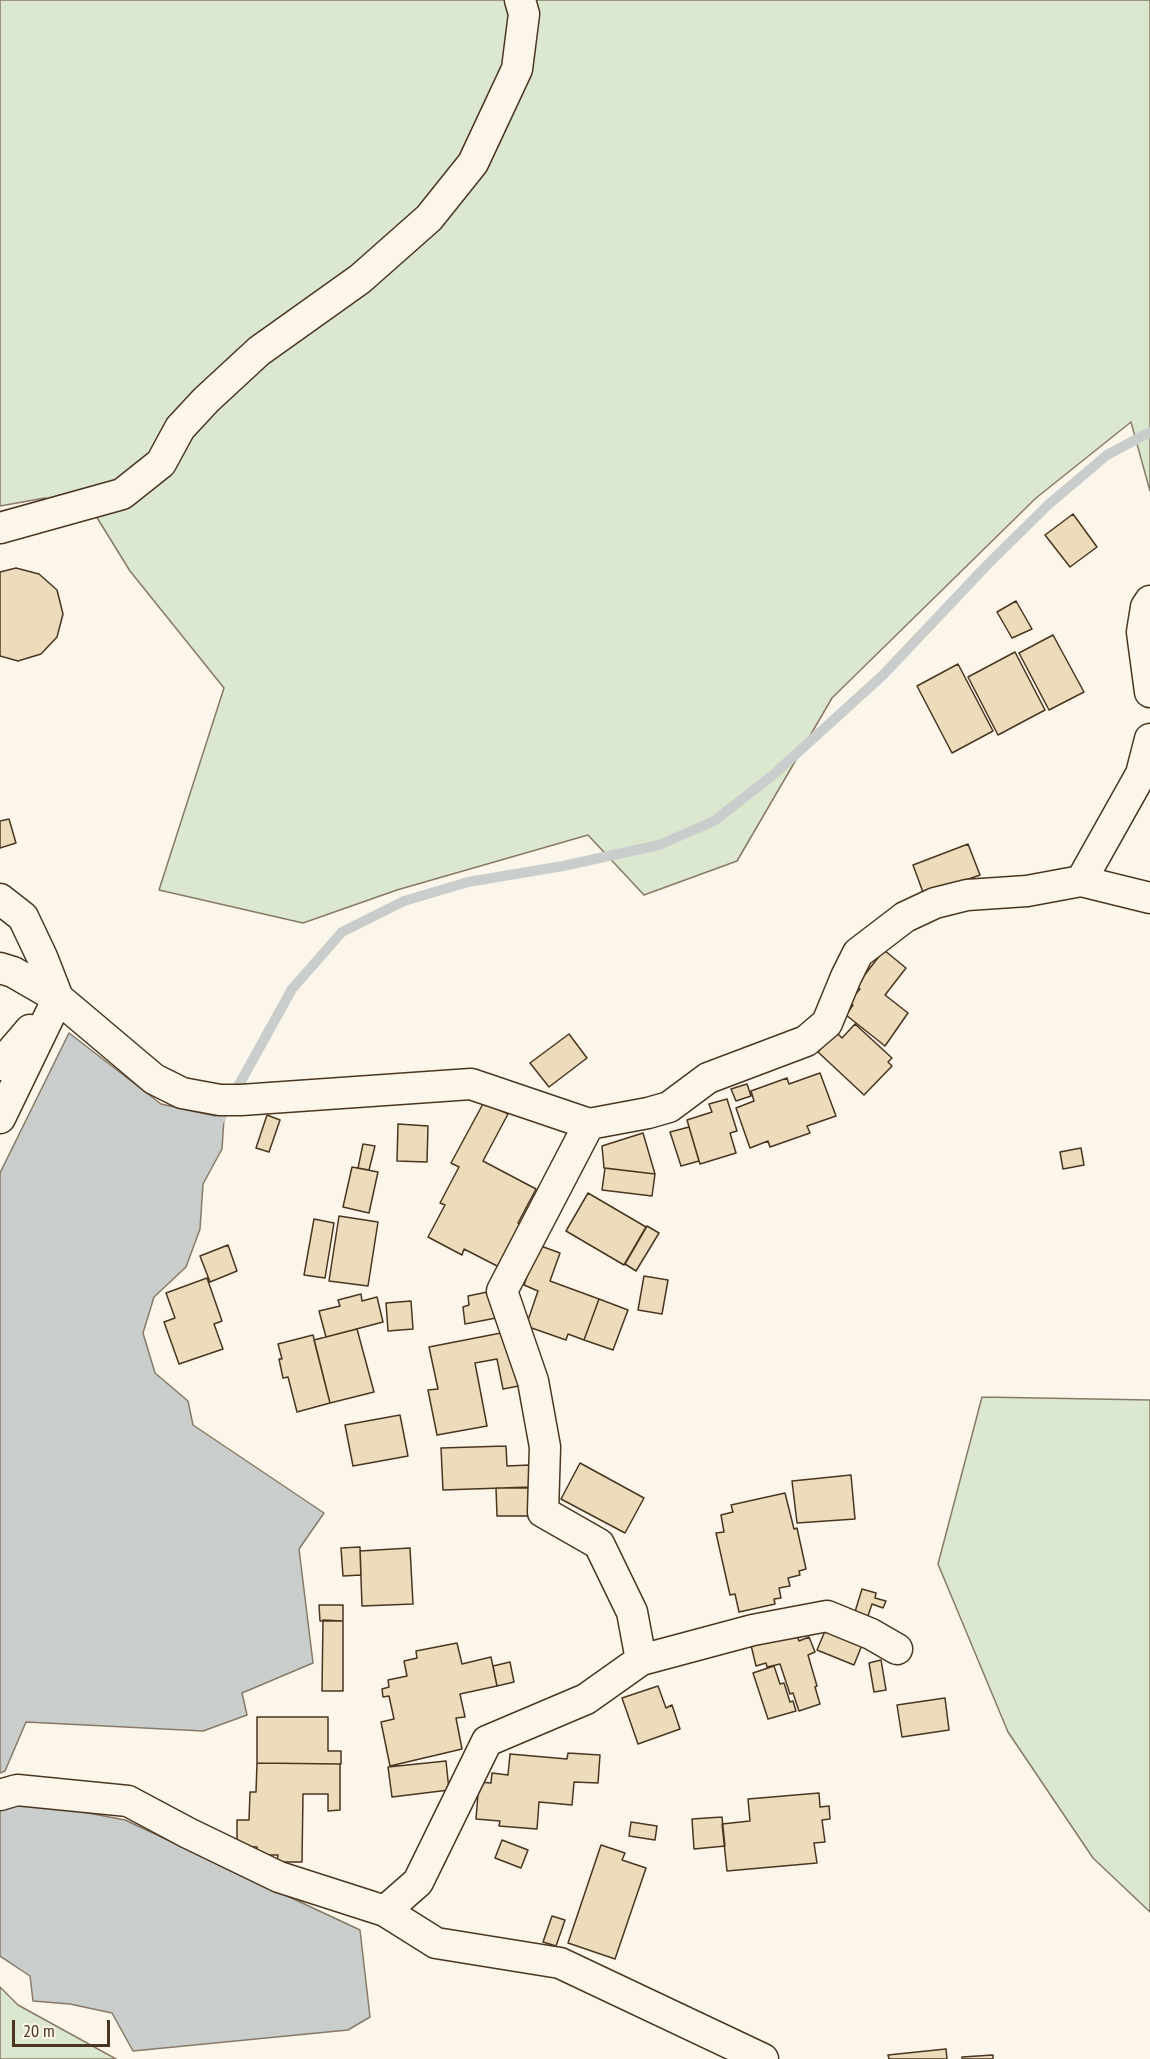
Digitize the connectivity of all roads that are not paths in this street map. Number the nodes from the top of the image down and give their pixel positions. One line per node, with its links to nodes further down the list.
1 (520, 0): 2 (street)
2 (0, 528)
3 (1150, 601): 4 (street)
4 (1150, 692)
5 (1150, 739): 6 (street)
6 (1081, 881): 7 (street); 13 (street)
7 (1150, 898)
8 (0, 899): 10 (street)
9 (0, 968): 10 (street)
10 (58, 998): 11 (street); 12 (street); 13 (street)
11 (0, 1065)
12 (0, 1118)
13 (589, 1124): 15 (street)
14 (897, 1649): 15 (street)
15 (641, 1660): 17 (street)
16 (0, 1795): 17 (street)
17 (385, 1911): 18 (street)
18 (763, 2059)

